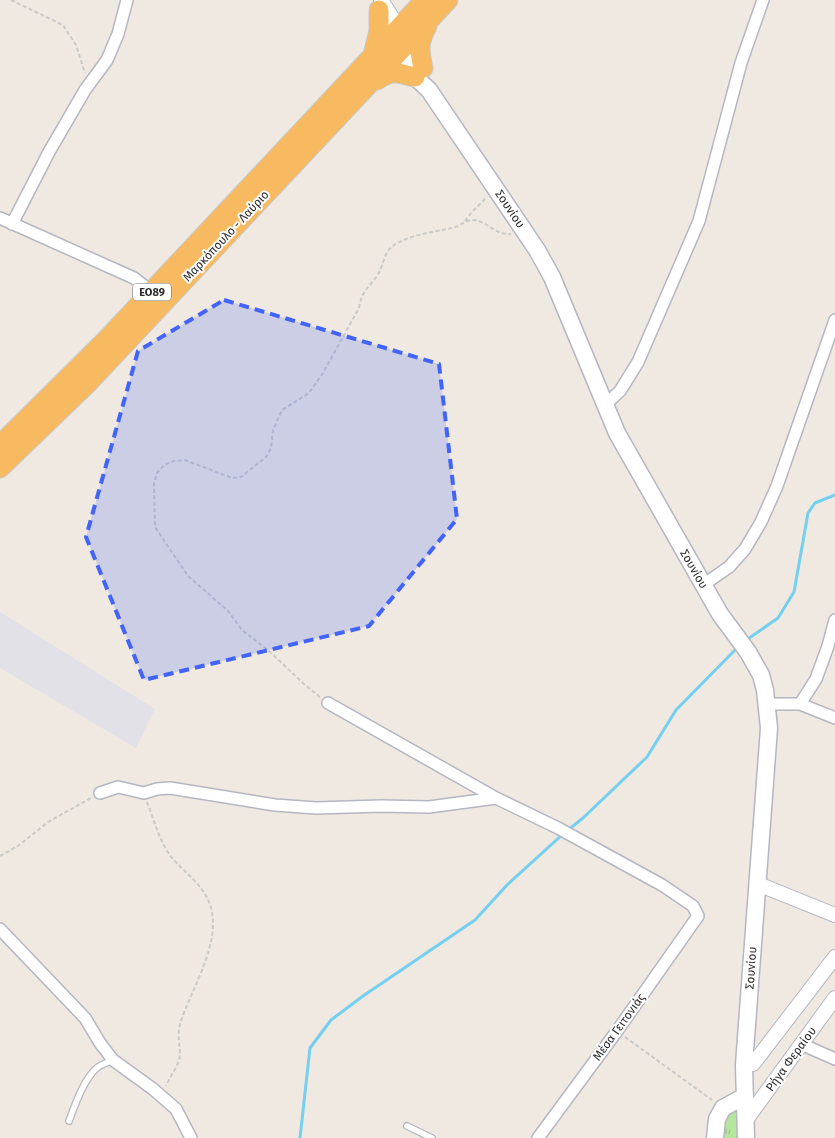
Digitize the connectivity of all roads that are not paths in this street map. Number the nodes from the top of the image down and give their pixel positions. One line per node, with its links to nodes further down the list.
1 (127, 0): 11 (street)
2 (448, 0): 5 (highway, Μαρκόπουλο - Λαύριο / ΕΟ89)
3 (763, 0): 14 (street)
4 (381, 4): 5 (highway); 6 (street); 7 (highway)
5 (425, 9): 6 (highway, Μαρκόπουλο - Λαύριο / ΕΟ89); 8 (highway)
6 (400, 40): 7 (highway, Μαρκόπουλο - Λαύριο / ΕΟ89); 8 (main road, Σουνίου); 9 (highway, Μαρκόπουλο - Λαύριο / ΕΟ89)
7 (372, 58): 12 (highway, Μαρκόπουλο - Λαύριο / ΕΟ89)
8 (419, 73): 9 (highway); 14 (main road, Σουνίου)
9 (371, 83): 16 (highway, Μαρκόπουλο - Λαύριο / ΕΟ89)
10 (0, 218): 11 (street)
11 (12, 224): 12 (street)
12 (152, 292): 15 (highway, Μαρκόπουλο - Λαύριο / ΕΟ89)
13 (835, 320): 17 (street)
14 (605, 405): 17 (main road, Σουνίου)
15 (0, 445)
16 (0, 468)
17 (703, 585): 20 (main road, Σουνίου)
18 (835, 620): 21 (street)
19 (328, 703): 24 (street)
20 (767, 704): 21 (street); 25 (main road, Σουνίου)
21 (800, 704): 22 (street)
22 (835, 718)
23 (100, 793): 24 (street)
24 (496, 798): 40 (street, Μέσα Γειτονιάς)
25 (758, 884): 26 (street); 33 (main road, Σουνίου)
26 (835, 915)
27 (0, 928): 32 (street)
28 (835, 957): 33 (street)
29 (835, 998): 30 (street, Ρήγα Φεραίου)
30 (801, 1044): 31 (street); 35 (street, Ρήγα Φεραίου)
31 (835, 1059)
32 (113, 1060): 36 (lane); 38 (street)
33 (744, 1065): 34 (main road, Σουνίου)
34 (745, 1096): 35 (main road); 41 (main road)
35 (746, 1120): 42 (main road)
36 (69, 1121)
37 (407, 1126): 39 (lane)
38 (191, 1138)
39 (432, 1138)
40 (538, 1138)
41 (715, 1138)
42 (746, 1138)

